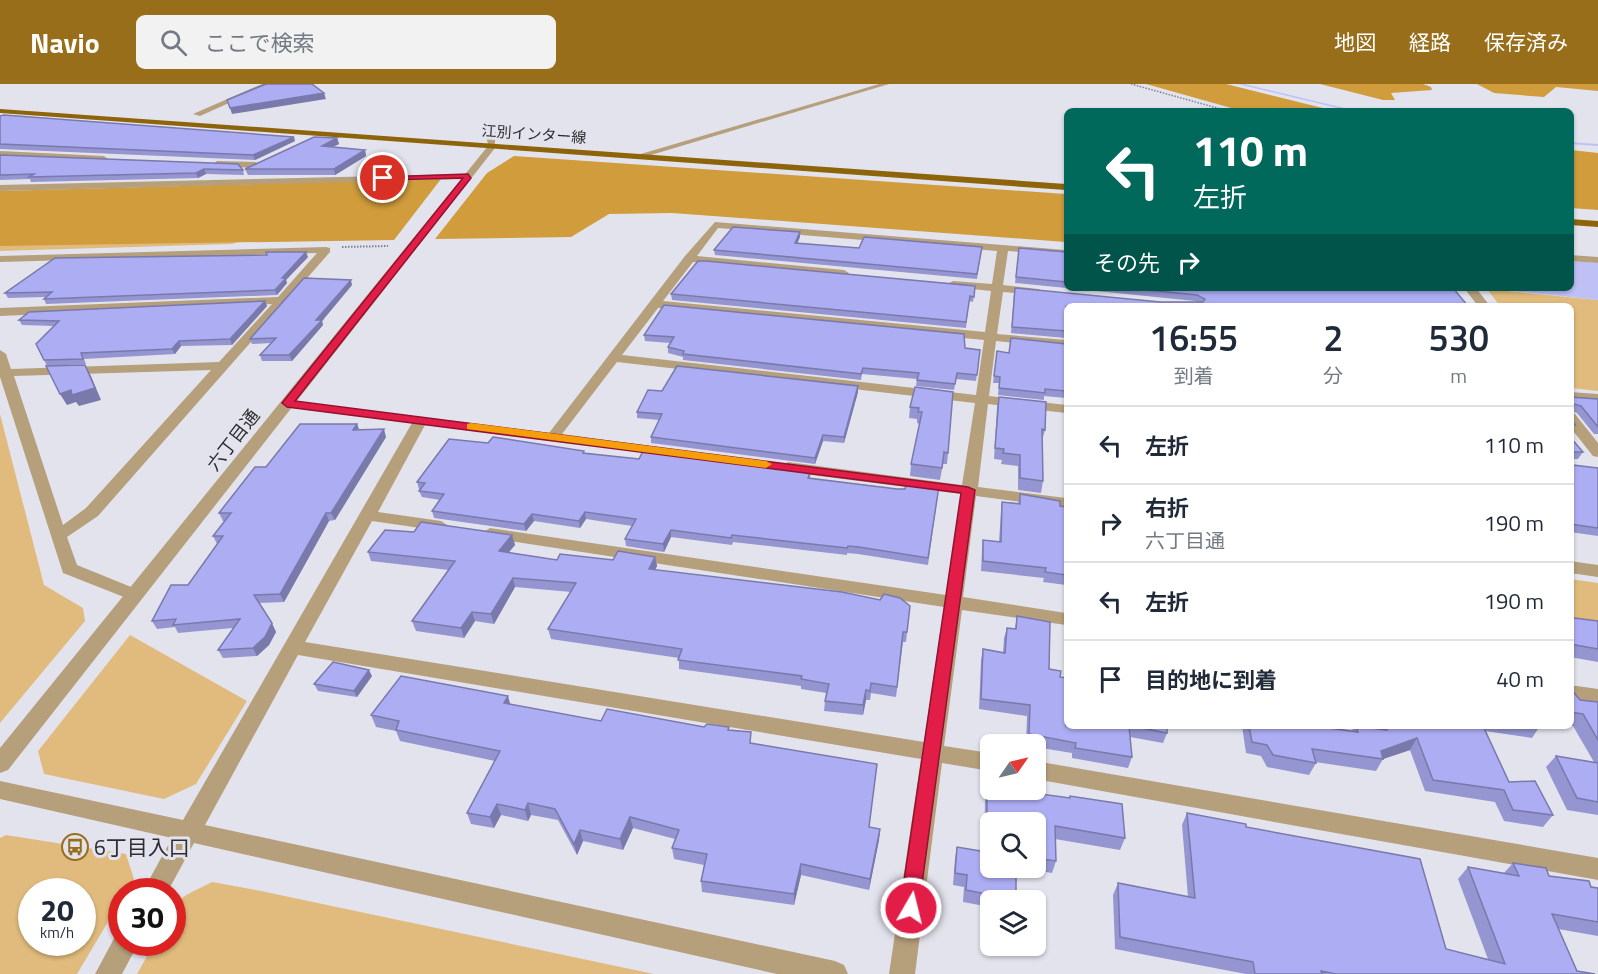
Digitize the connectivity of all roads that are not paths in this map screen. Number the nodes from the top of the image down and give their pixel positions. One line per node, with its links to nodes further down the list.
1 (268, 84): 5 (street)
2 (886, 84): 9 (street)
3 (0, 105): 7 (main road, 江別インター線)
4 (0, 111): 6 (main road, 江別インター線)
5 (197, 114)
6 (324, 134): 7 (main road, 江別インター線); 8 (street)
7 (494, 139): 9 (main road, 江別インター線); 11 (main road, 江別インター線); 16 (street, 六丁目通)
8 (307, 142)
9 (659, 150): 11 (street); 17 (main road, 江別インター線)
10 (0, 154): 12 (street)
11 (638, 156): 19 (main road, 江別インター線)
12 (116, 159)
13 (266, 161): 15 (street)
14 (209, 163): 15 (street)
15 (256, 165): 18 (street)
16 (468, 176): 18 (street); 49 (street, 六丁目通)
17 (1064, 179)
18 (218, 182): 20 (street)
19 (1064, 187)
20 (0, 188)
21 (1574, 214): 22 (main road)
22 (1598, 216)
23 (1574, 222): 24 (main road)
24 (1598, 224)
25 (1003, 248): 26 (street); 28 (street); 33 (street)
26 (1064, 253)
27 (0, 258): 36 (street)
28 (689, 258): 31 (street); 38 (street)
29 (1574, 258): 30 (street)
30 (1598, 260)
31 (855, 274)
32 (938, 283): 33 (street)
33 (998, 288): 35 (street); 40 (street)
34 (1472, 291): 37 (street)
35 (1056, 294)
36 (282, 300): 39 (street); 44 (street)
37 (1482, 303)
38 (654, 304): 40 (street); 43 (street)
39 (0, 312)
40 (990, 337): 41 (street); 48 (street)
41 (1064, 345)
42 (0, 354): 45 (street)
43 (614, 358): 48 (street); 53 (street)
44 (223, 366): 45 (street); 60 (street)
45 (3, 373): 60 (street)
46 (1574, 396): 47 (street)
47 (1598, 398)
48 (982, 399): 50 (street); 57 (street)
49 (287, 403): 51 (street); 63 (street, 六丁目通)
50 (1064, 409)
51 (421, 420): 53 (street); 59 (street)
52 (1574, 422): 54 (street)
53 (553, 437): 55 (street)
54 (1598, 453)
55 (683, 454)
56 (778, 466): 57 (street)
57 (968, 490): 58 (street); 64 (street)
58 (1064, 503)
59 (367, 515): 64 (street); 66 (street)
60 (58, 536): 63 (street)
61 (1574, 568): 62 (street)
62 (1598, 571)
63 (135, 595): 71 (street, 六丁目通)
64 (953, 603): 65 (street); 69 (street)
65 (1064, 619)
66 (293, 647): 69 (street); 74 (street)
67 (1574, 694): 68 (street)
68 (1598, 697)
69 (932, 751): 70 (street); 80 (street)
70 (980, 760)
71 (0, 764)
72 (1046, 772): 75 (street)
73 (0, 790): 74 (street)
74 (188, 832): 76 (street); 79 (street)
75 (1598, 869)
76 (162, 878)
77 (118, 956): 78 (street)
78 (108, 974)
79 (835, 974)
80 (902, 974)

